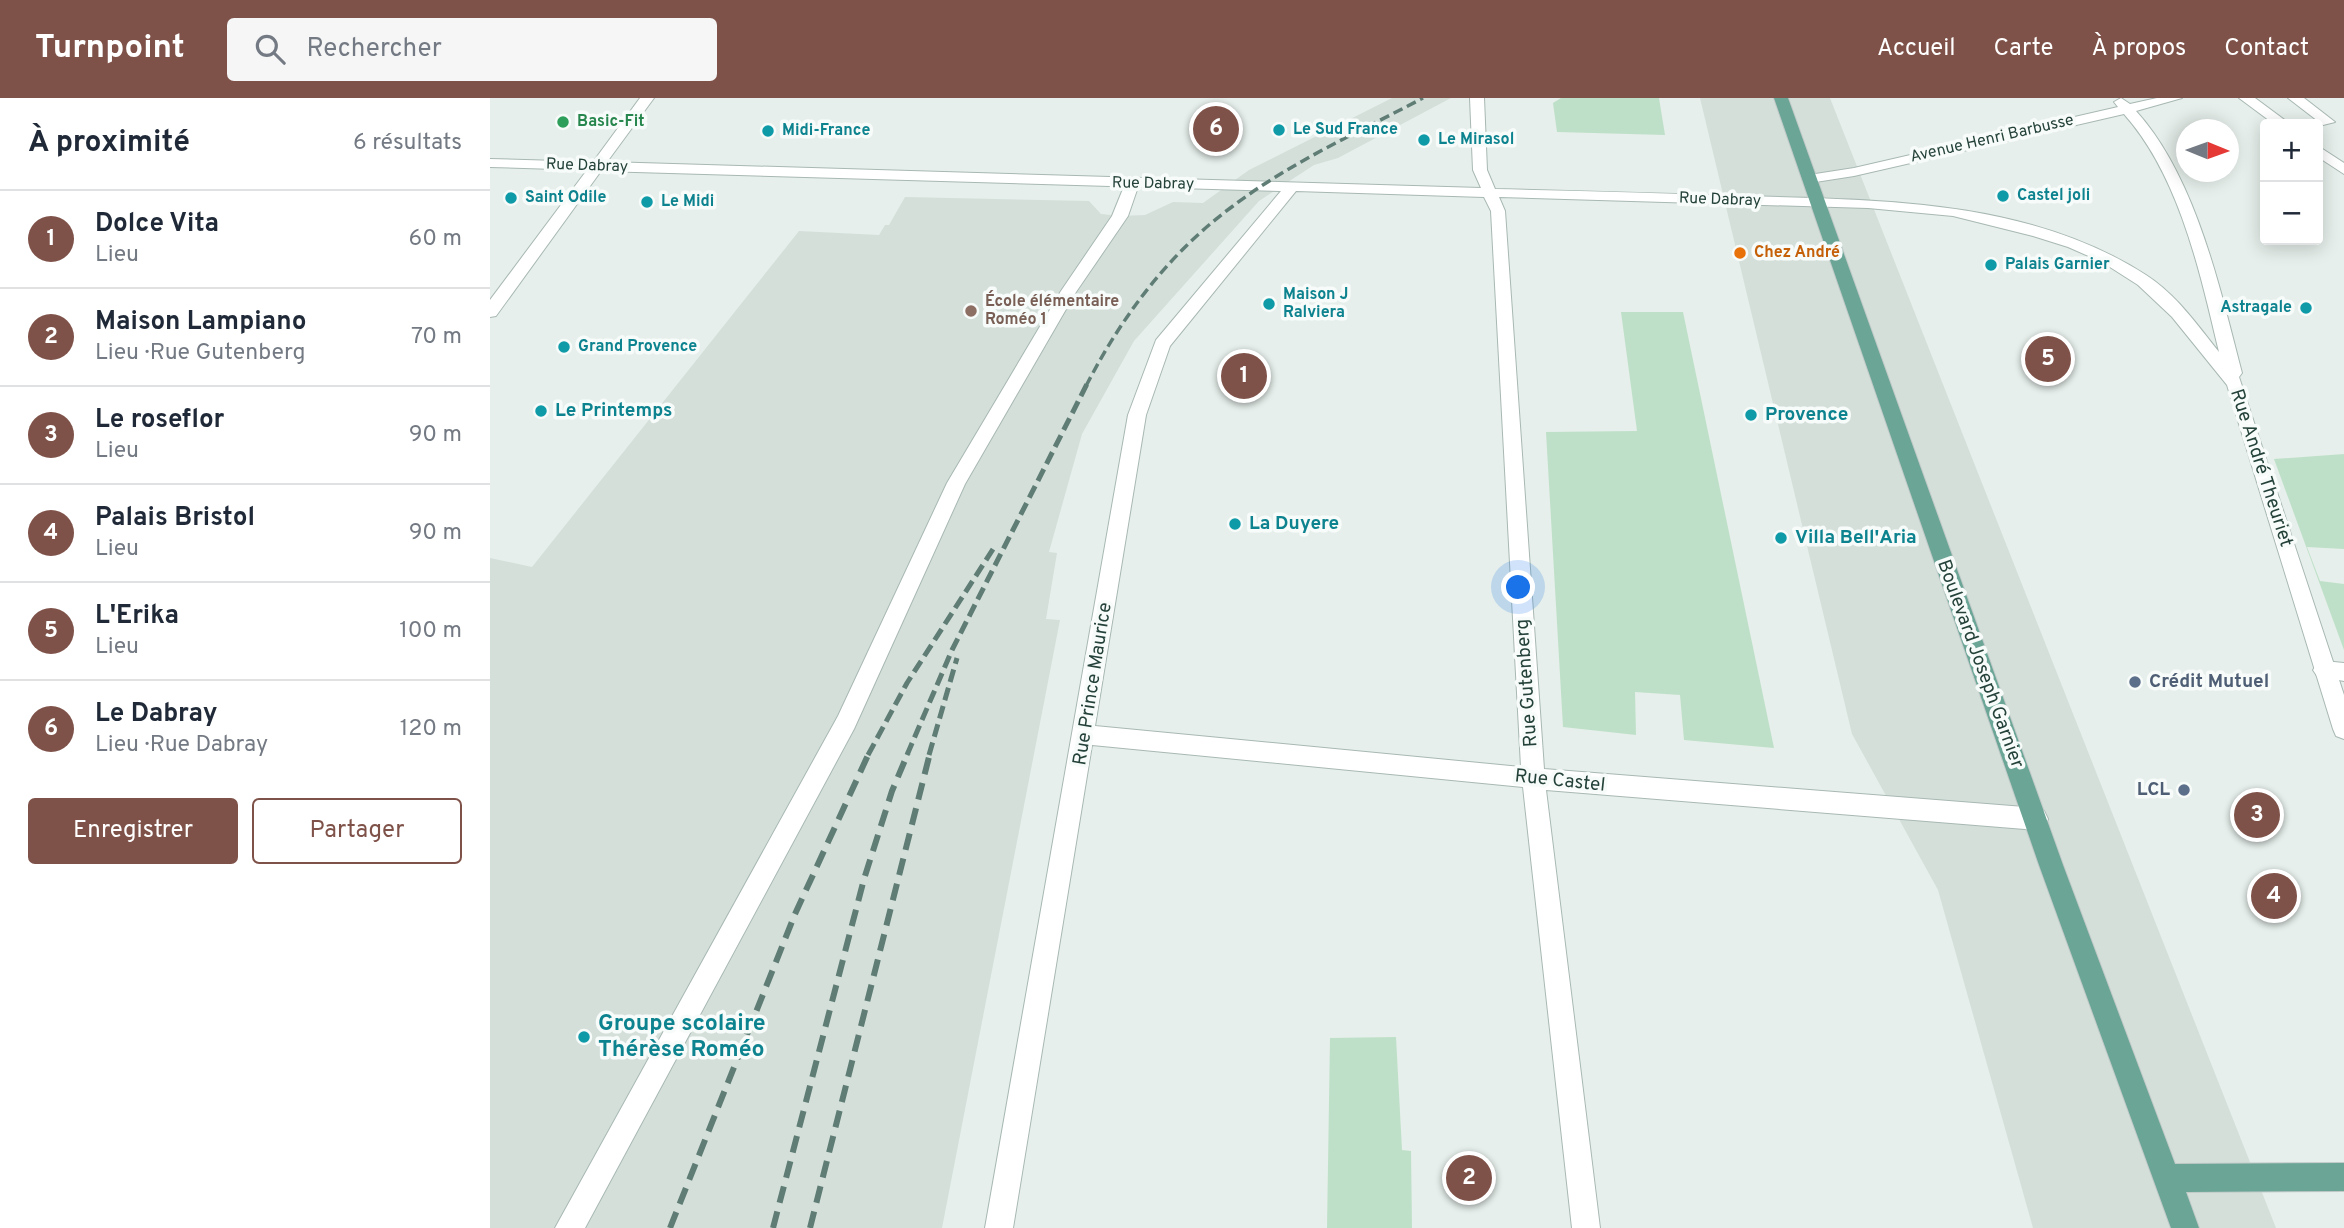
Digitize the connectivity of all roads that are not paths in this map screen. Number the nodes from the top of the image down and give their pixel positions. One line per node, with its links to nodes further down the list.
1 (647, 98): 12 (street)
2 (1477, 98): 17 (street, Rue Gutenberg)
3 (1781, 98): 14 (main road, Boulevard Joseph Garnier)
4 (2175, 98): 7 (street, Avenue Henri Barbusse)
5 (2246, 98): 8 (street)
6 (2295, 98): 9 (street)
7 (2123, 103): 14 (street, Avenue Henri Barbusse); 20 (street)
8 (2276, 119)
9 (2328, 122)
10 (2323, 154): 13 (street)
11 (490, 163): 12 (street, Rue Dabray)
12 (598, 166): 15 (street, Rue Dabray); 19 (street)
13 (2344, 170)
14 (1809, 179): 18 (main road, Boulevard Joseph Garnier)
15 (1132, 184): 16 (street, Rue Dabray); 28 (street)
16 (1292, 187): 17 (street, Rue Dabray); 23 (street, Rue Prince Maurice)
17 (1490, 192): 18 (street, Rue Dabray); 24 (street, Rue Gutenberg)
18 (1816, 203): 20 (street, Rue André Theuriet); 25 (main road, Boulevard Joseph Garnier)
19 (490, 312)
20 (2235, 383): 21 (street, Rue André Theuriet)
21 (2334, 671): 22 (street, Rue André Theuriet)
22 (2344, 729)
23 (1085, 735): 24 (street, Rue Castel); 29 (street, Rue Prince Maurice)
24 (1533, 778): 25 (street, Rue Castel); 30 (street, Rue Gutenberg)
25 (2036, 819): 27 (main road, Boulevard Joseph Garnier)
26 (2344, 1177): 27 (main road)
27 (2168, 1178): 31 (main road, Boulevard Joseph Garnier)
28 (569, 1228)
29 (999, 1228)
30 (1586, 1228)
31 (2185, 1228)

